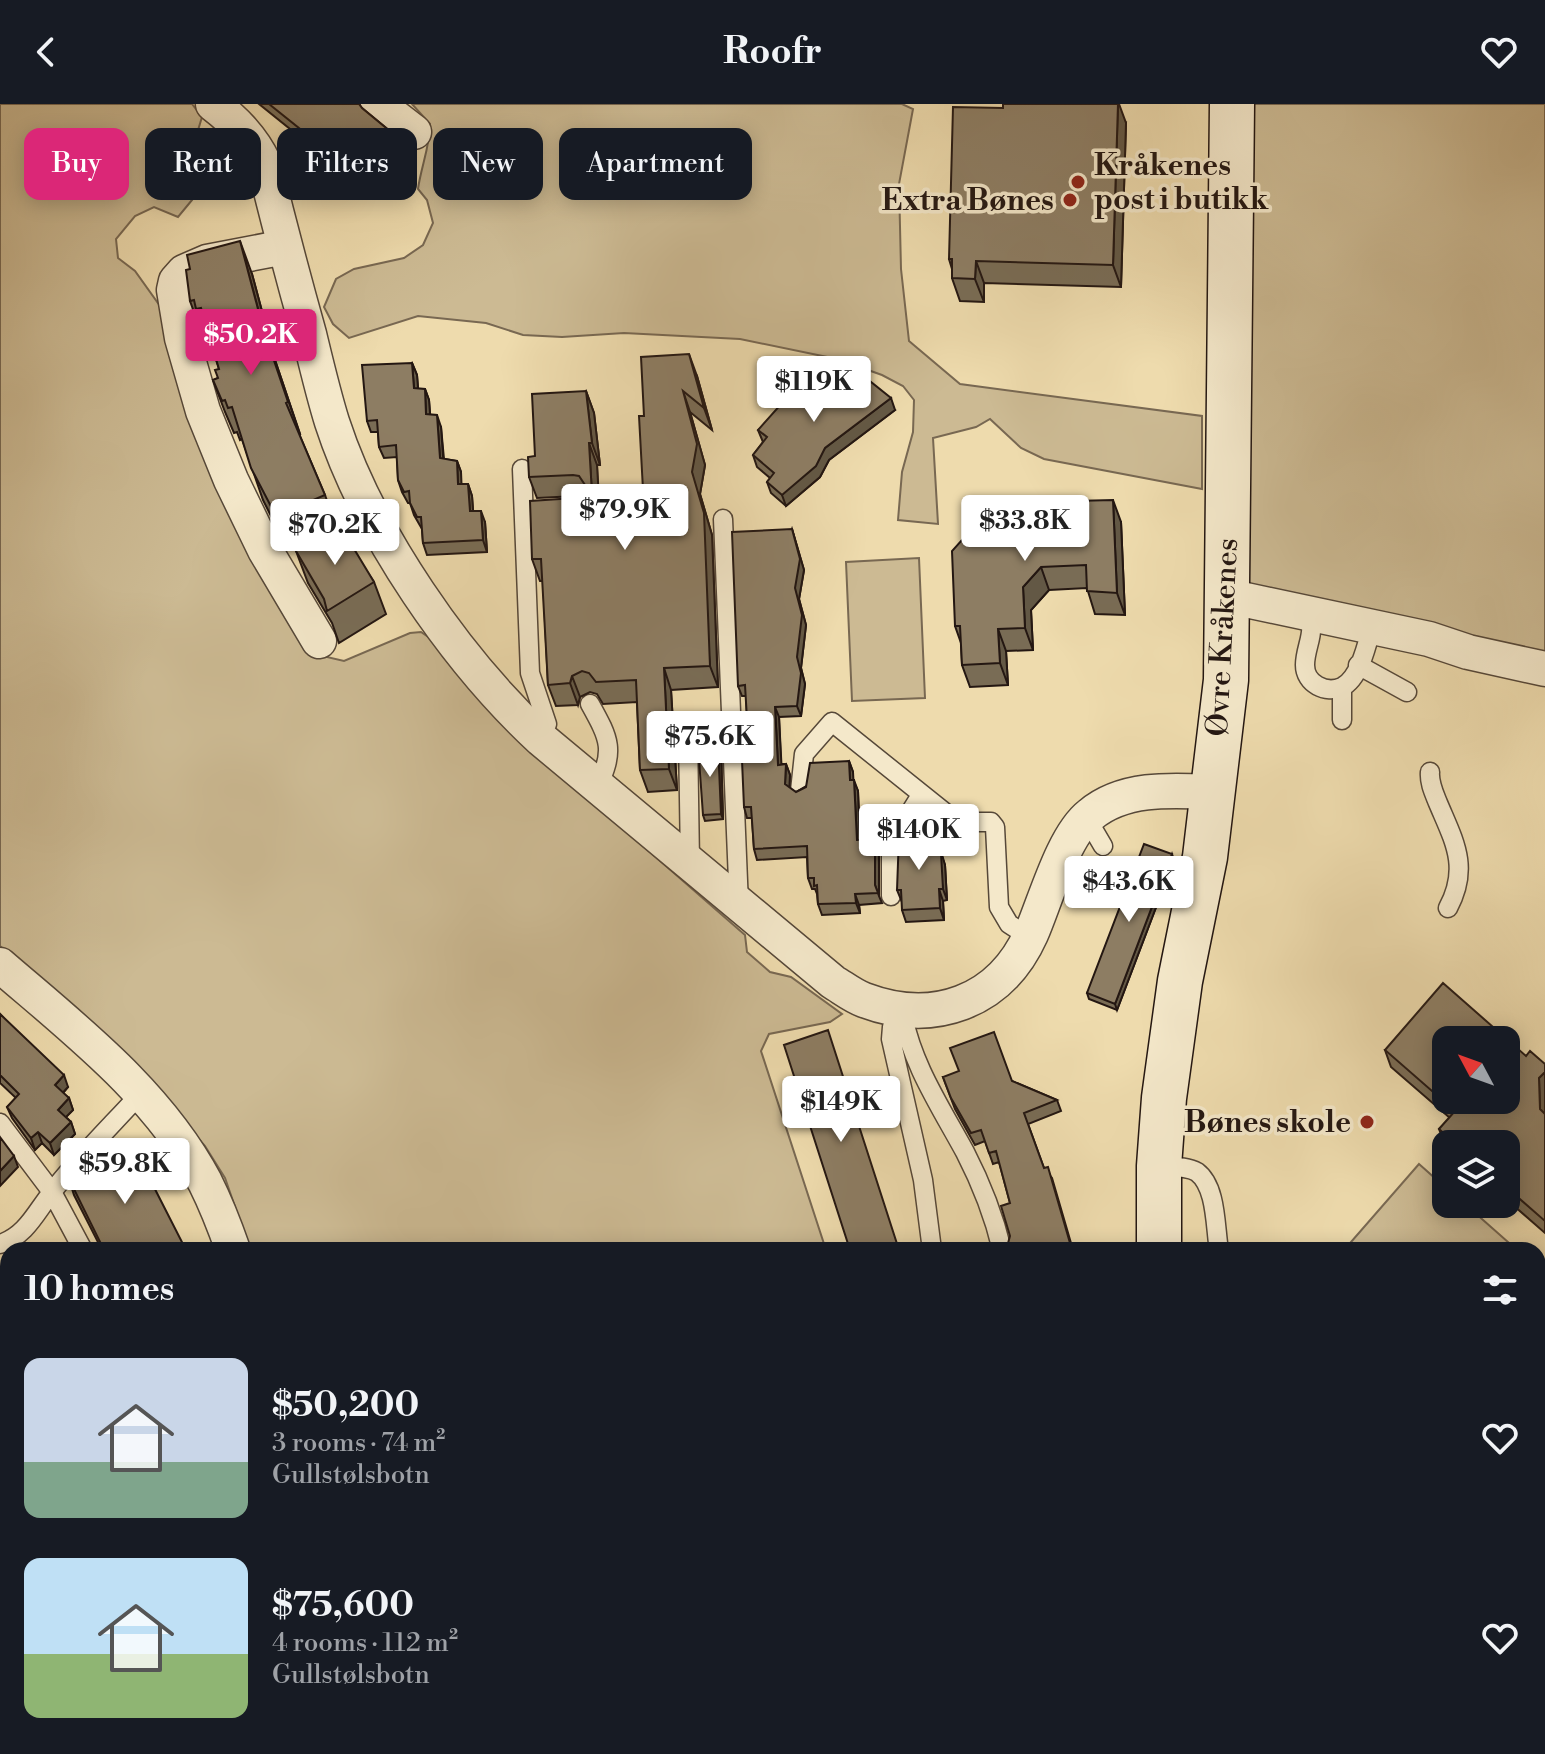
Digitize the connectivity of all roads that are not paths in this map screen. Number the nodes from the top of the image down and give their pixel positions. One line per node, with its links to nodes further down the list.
1 (213, 104): 5 (street)
2 (378, 104): 4 (street)
3 (1232, 104): 8 (main road, Øvre Kråkenes)
4 (409, 128)
5 (285, 247): 11 (street); 19 (street)
6 (522, 469): 19 (lane)
7 (723, 519): 27 (lane)
8 (1227, 596): 9 (street); 23 (main road, Øvre Kråkenes)
9 (1305, 611): 10 (street); 14 (lane)
10 (1372, 626): 12 (lane); 13 (street)
11 (319, 641)
12 (1358, 665): 14 (lane); 15 (lane)
13 (1545, 669)
14 (1342, 687): 17 (lane)
15 (1407, 692)
16 (590, 704): 21 (lane)
17 (1342, 720)
18 (688, 735): 25 (lane)
19 (541, 739): 21 (street)
20 (1430, 772): 28 (lane)
21 (597, 788): 25 (street)
22 (800, 791): 24 (lane)
23 (1212, 792): 29 (street); 34 (main road, Øvre Kråkenes)
24 (921, 795): 26 (lane); 29 (lane)
25 (690, 862): 27 (street)
26 (891, 896)
27 (739, 905): 31 (street)
28 (1448, 908)
29 (1029, 937): 31 (street)
30 (0, 965): 32 (street)
31 (902, 1011): 39 (lane); 40 (lane)
32 (141, 1093): 35 (lane); 38 (street)
33 (0, 1123): 35 (lane)
34 (1159, 1166): 41 (main road, Øvre Kråkenes); 42 (lane)
35 (52, 1192): 36 (lane); 37 (lane)
36 (4, 1242)
37 (79, 1242)
38 (230, 1242)
39 (931, 1242)
40 (1000, 1242)
41 (1159, 1242)
42 (1218, 1242)

